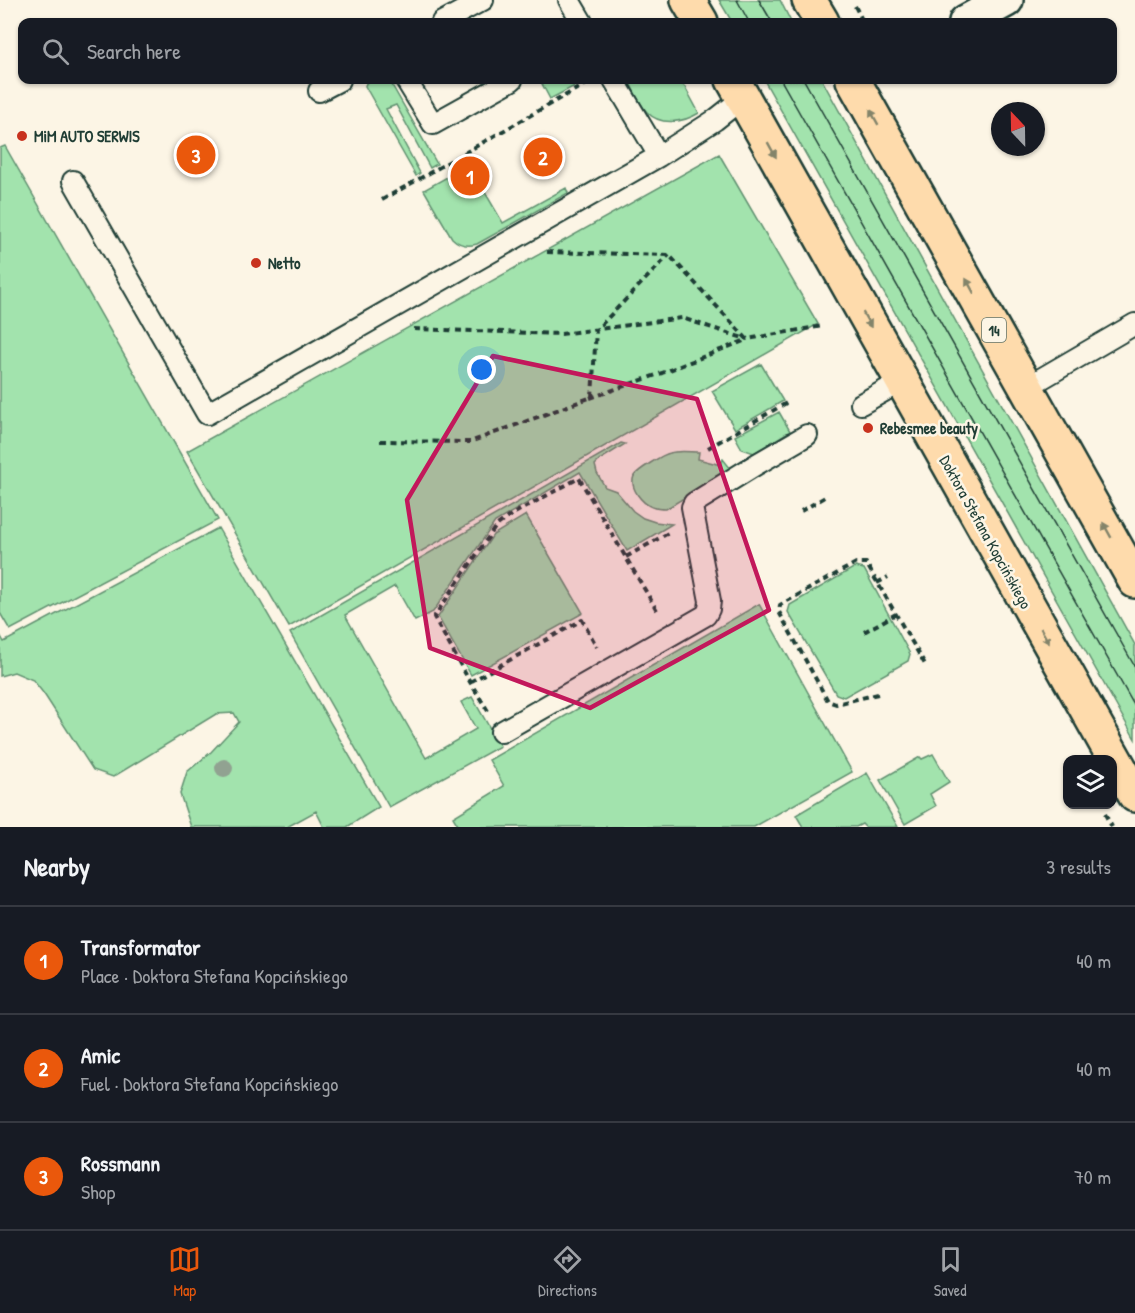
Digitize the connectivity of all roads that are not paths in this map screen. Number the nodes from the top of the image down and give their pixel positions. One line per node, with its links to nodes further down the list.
1 (483, 0): 6 (lane)
2 (569, 0): 7 (lane)
3 (688, 0): 8 (main road)
4 (810, 0): 9 (main road)
5 (1006, 0): 10 (street)
6 (449, 18)
7 (580, 18)
8 (698, 18)
9 (820, 18)
10 (973, 18)
11 (332, 84): 17 (lane)
12 (408, 84): 13 (lane)
13 (505, 84)
14 (616, 84): 18 (lane)
15 (855, 84): 22 (main road, 14, one-way to 15)
16 (738, 89): 18 (lane); 21 (main road, Doktora Stefana Kopcińskiego, one-way to 21)
17 (319, 91)
18 (659, 156): 19 (lane)
19 (73, 181)
20 (1135, 324): 22 (lane)
21 (902, 381): 23 (lane); 27 (main road, Doktora Stefana Kopcińskiego, one-way to 27)
22 (1026, 387): 25 (main road, 14, one-way to 22)
23 (861, 404)
24 (807, 435): 26 (lane)
25 (1135, 581)
26 (501, 732)
27 (1135, 795)

